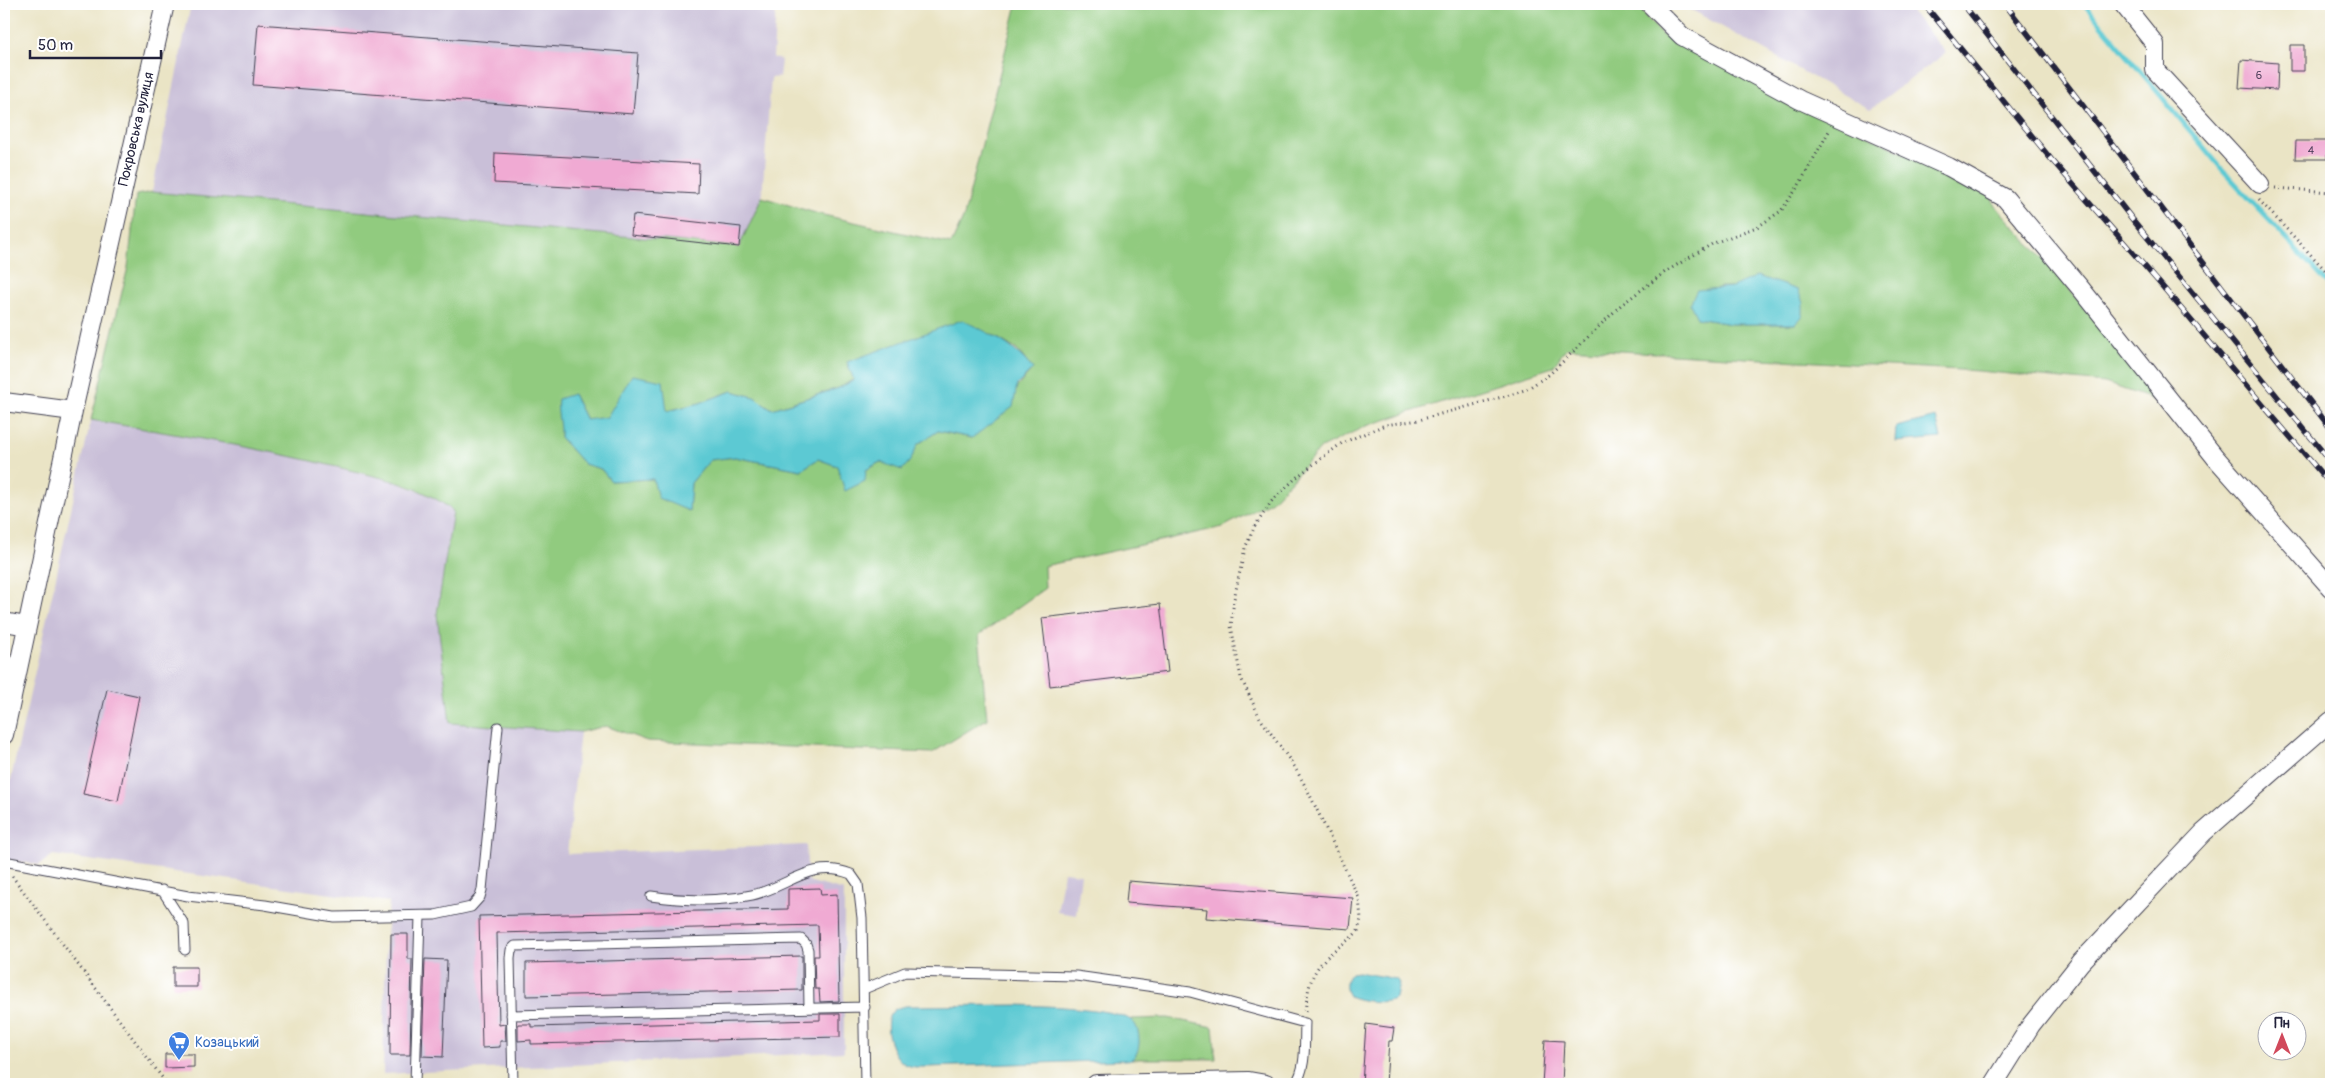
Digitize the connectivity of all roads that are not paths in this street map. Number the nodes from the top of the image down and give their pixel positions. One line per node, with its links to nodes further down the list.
1 (165, 4): 6 (street, Покровська вулиця)
2 (1650, 4): 7 (street)
3 (2123, 4): 4 (street)
4 (2260, 184)
5 (4, 402): 6 (street)
6 (73, 411): 9 (street, Покровська вулиця)
7 (2331, 588)
8 (4, 622): 9 (street)
9 (27, 626): 12 (street, Покровська вулиця)
10 (2331, 721): 28 (street)
11 (498, 727): 16 (lane)
12 (4, 735)
13 (4, 861): 14 (lane)
14 (162, 890): 16 (lane); 17 (lane)
15 (651, 896): 18 (lane)
16 (420, 916): 22 (lane)
17 (185, 950)
18 (864, 989): 19 (lane); 27 (lane)
19 (865, 1007): 20 (lane); 24 (lane)
20 (809, 1008): 21 (lane); 21 (lane)
21 (511, 1015): 23 (lane)
22 (415, 1084)
23 (513, 1084)
24 (865, 1084)
25 (1096, 1084): 26 (street)
26 (1266, 1084)
27 (1295, 1084)
28 (1994, 1084)

